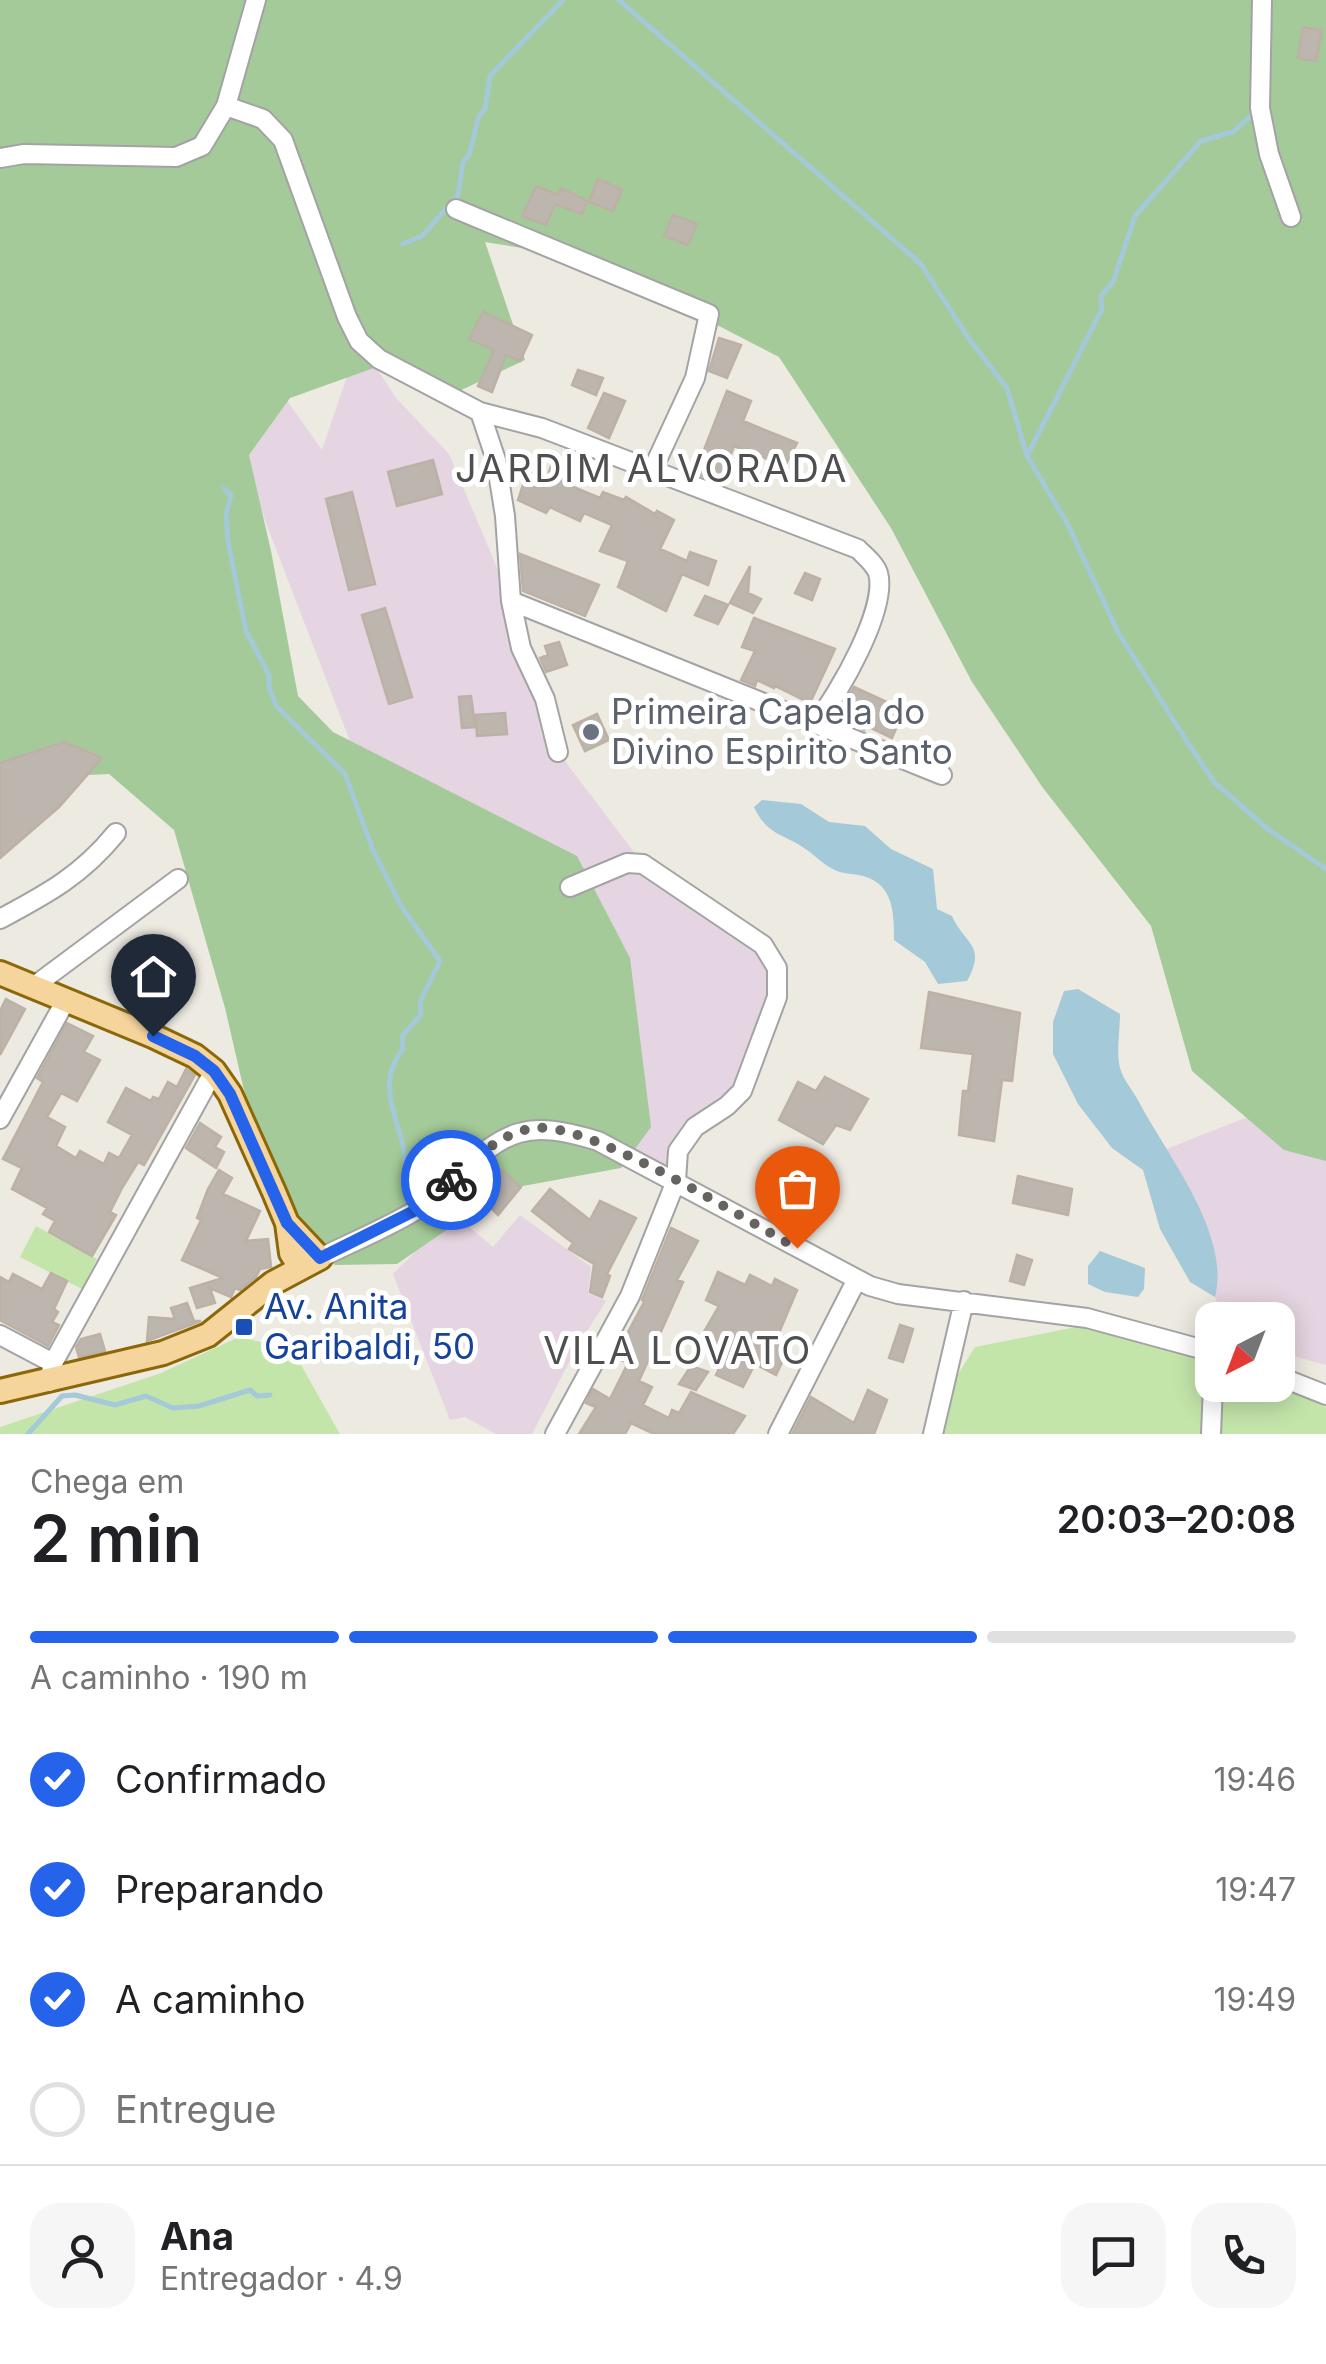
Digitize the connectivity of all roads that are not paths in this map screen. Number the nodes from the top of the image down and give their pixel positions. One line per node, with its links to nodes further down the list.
1 (256, 0): 3 (street)
2 (1262, 0): 6 (street)
3 (226, 106): 4 (street); 7 (street)
4 (0, 158)
5 (456, 209): 8 (street)
6 (1291, 217)
7 (480, 412): 8 (street); 9 (street)
8 (652, 471): 10 (street)
9 (511, 601): 10 (street); 11 (street)
10 (816, 722): 12 (street)
11 (558, 752)
12 (942, 775)
13 (116, 833): 16 (street)
14 (178, 880): 18 (street)
15 (570, 887): 22 (street)
16 (0, 919)
17 (0, 973): 18 (main road)
18 (33, 987): 19 (main road)
19 (66, 1000): 20 (main road); 21 (street)
20 (214, 1071): 23 (main road); 28 (street)
21 (0, 1119)
22 (676, 1181): 23 (street); 24 (street); 33 (street)
23 (310, 1262): 28 (main road)
24 (856, 1281): 25 (street); 34 (street)
25 (964, 1301): 27 (street); 35 (street)
26 (0, 1335): 28 (street)
27 (1195, 1347)
28 (50, 1372): 30 (main road)
29 (1295, 1383): 31 (street)
30 (0, 1391)
31 (1326, 1395)
32 (1213, 1402): 36 (street)
33 (554, 1434)
34 (778, 1434)
35 (933, 1434)
36 (1211, 1434)

